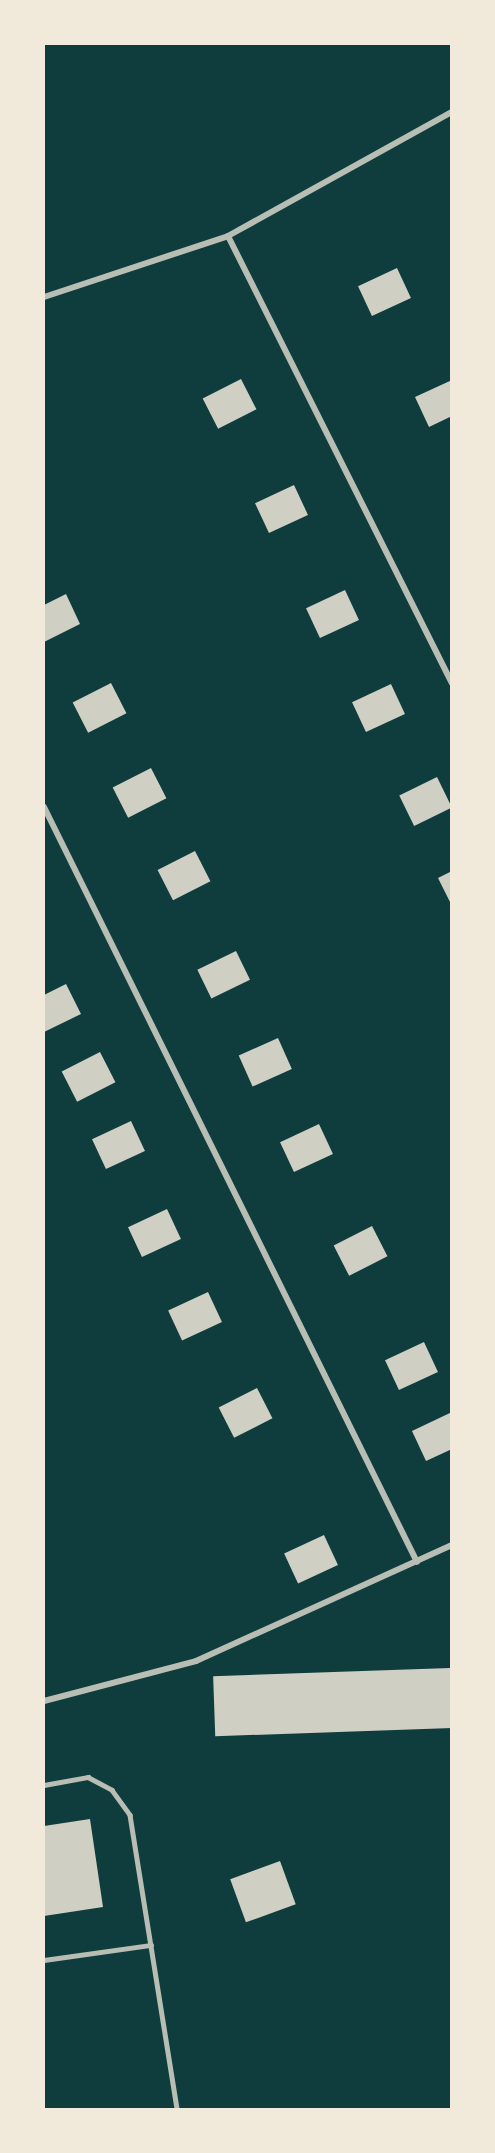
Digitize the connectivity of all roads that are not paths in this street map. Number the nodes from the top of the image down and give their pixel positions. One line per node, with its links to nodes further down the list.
1 (452, 112): 2 (street)
2 (228, 236): 3 (street); 4 (street)
3 (44, 297)
4 (452, 683)
5 (44, 807): 7 (street)
6 (452, 1545): 7 (street)
7 (417, 1562): 8 (street)
8 (44, 1701)
9 (44, 1785): 10 (lane)
10 (151, 1945): 11 (lane); 12 (lane)
11 (44, 1960)
12 (177, 2109)

